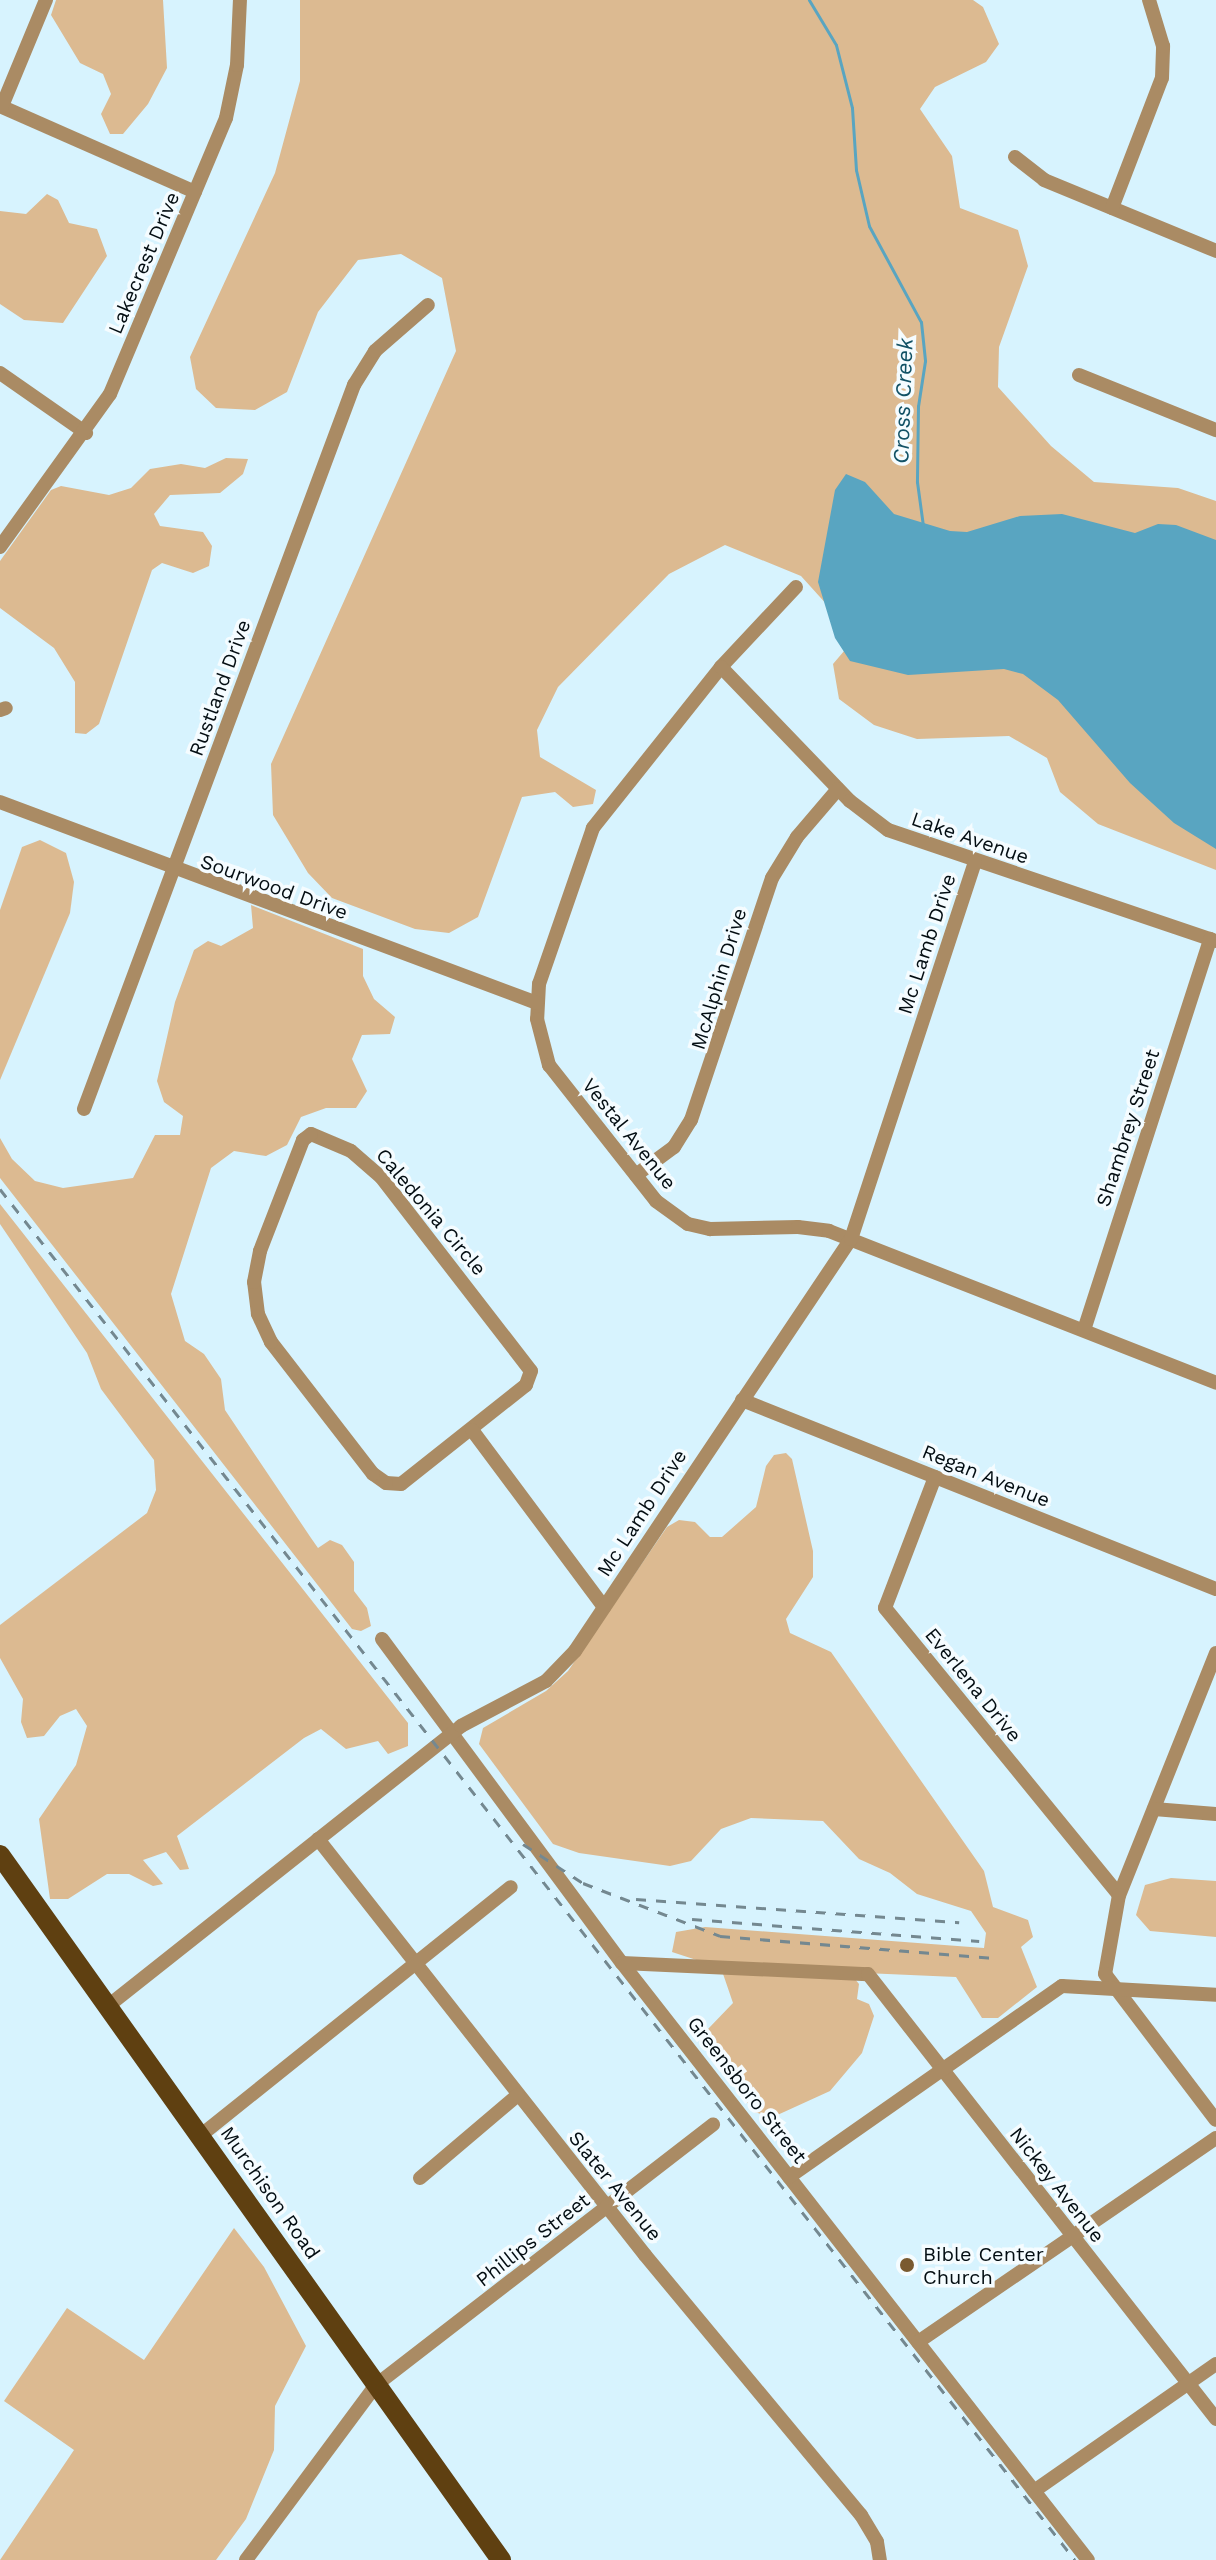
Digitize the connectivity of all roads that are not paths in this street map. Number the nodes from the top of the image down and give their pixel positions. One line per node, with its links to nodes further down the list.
1 (46, 0): 4 (street)
2 (240, 0): 6 (street, Lakecrest Drive)
3 (1149, 0): 7 (street)
4 (1, 106): 6 (street)
5 (1015, 157): 7 (street)
6 (195, 192): 13 (street, Lakecrest Drive)
7 (1112, 208): 8 (street)
8 (1216, 251)
9 (428, 305): 20 (street, Rustland Drive)
10 (0, 373): 13 (street)
11 (1079, 375): 12 (street)
12 (1216, 430)
13 (86, 433): 14 (street)
14 (0, 547)
15 (796, 587): 16 (street, Vestal Avenue)
16 (721, 667): 17 (street, Lake Avenue); 22 (street, Vestal Avenue)
17 (838, 789): 19 (street, Lake Avenue); 24 (street, McAlphin Drive)
18 (0, 802): 20 (street, Sourwood Drive)
19 (975, 862): 21 (street, Lake Avenue); 25 (street, Mc Lamb Drive)
20 (173, 871): 22 (street, Sourwood Drive); 23 (street, Rustland Drive)
21 (1213, 940): 26 (street, Shambrey Street)
22 (537, 1003): 24 (street, Vestal Avenue)
23 (84, 1109)
24 (636, 1175): 25 (street, Vestal Avenue)
25 (851, 1239): 26 (street, Vestal Avenue); 28 (street, Mc Lamb Drive)
26 (1084, 1330): 27 (street, Vestal Avenue)
27 (1216, 1383)
28 (742, 1400): 30 (street, Regan Avenue); 32 (street, Mc Lamb Drive)
29 (472, 1430): 29 (street, Caledonia Circle); 32 (street)
30 (935, 1477): 31 (street, Regan Avenue); 41 (street, Everlena Drive)
31 (1216, 1589)
32 (604, 1607): 35 (street, Mc Lamb Drive)
33 (382, 1639): 35 (street, Greensboro Street)
34 (1216, 1653): 36 (street)
35 (453, 1733): 38 (street, Mc Lamb Drive); 42 (street, Greensboro Street)
36 (1154, 1809): 37 (street); 41 (street)
37 (1216, 1814)
38 (318, 1839): 43 (street, Slater Avenue); 46 (street, Mc Lamb Drive)
39 (0, 1855): 46 (main road, Murchison Road)
40 (511, 1887): 43 (street)
41 (1119, 1895): 44 (street)
42 (622, 1963): 47 (street, Nickey Avenue); 53 (street, Greensboro Street)
43 (416, 1964): 48 (street, Slater Avenue); 51 (street)
44 (1112, 1989): 45 (street); 47 (street); 49 (street)
45 (1216, 1995)
46 (108, 2006): 51 (main road, Murchison Road)
47 (943, 2071): 53 (street); 56 (street, Nickey Avenue)
48 (518, 2095): 54 (street); 55 (street, Slater Avenue)
49 (1216, 2120)
50 (713, 2125): 55 (street, Phillips Street)
51 (200, 2136): 60 (main road, Murchison Road)
52 (1216, 2138): 56 (street)
53 (789, 2177): 57 (street, Greensboro Street)
54 (420, 2178)
55 (608, 2208): 60 (street, Phillips Street); 63 (street, Slater Avenue)
56 (1073, 2237): 57 (street); 59 (street, Nickey Avenue)
57 (918, 2342): 62 (street, Greensboro Street)
58 (1216, 2364): 59 (street)
59 (1188, 2383): 61 (street, Nickey Avenue); 62 (street)
60 (376, 2385): 64 (street, Phillips Street); 65 (main road, Murchison Road)
61 (1216, 2419)
62 (1034, 2491): 66 (street, Greensboro Street)
63 (880, 2558)
64 (246, 2560)
65 (501, 2560)
66 (1088, 2560)

